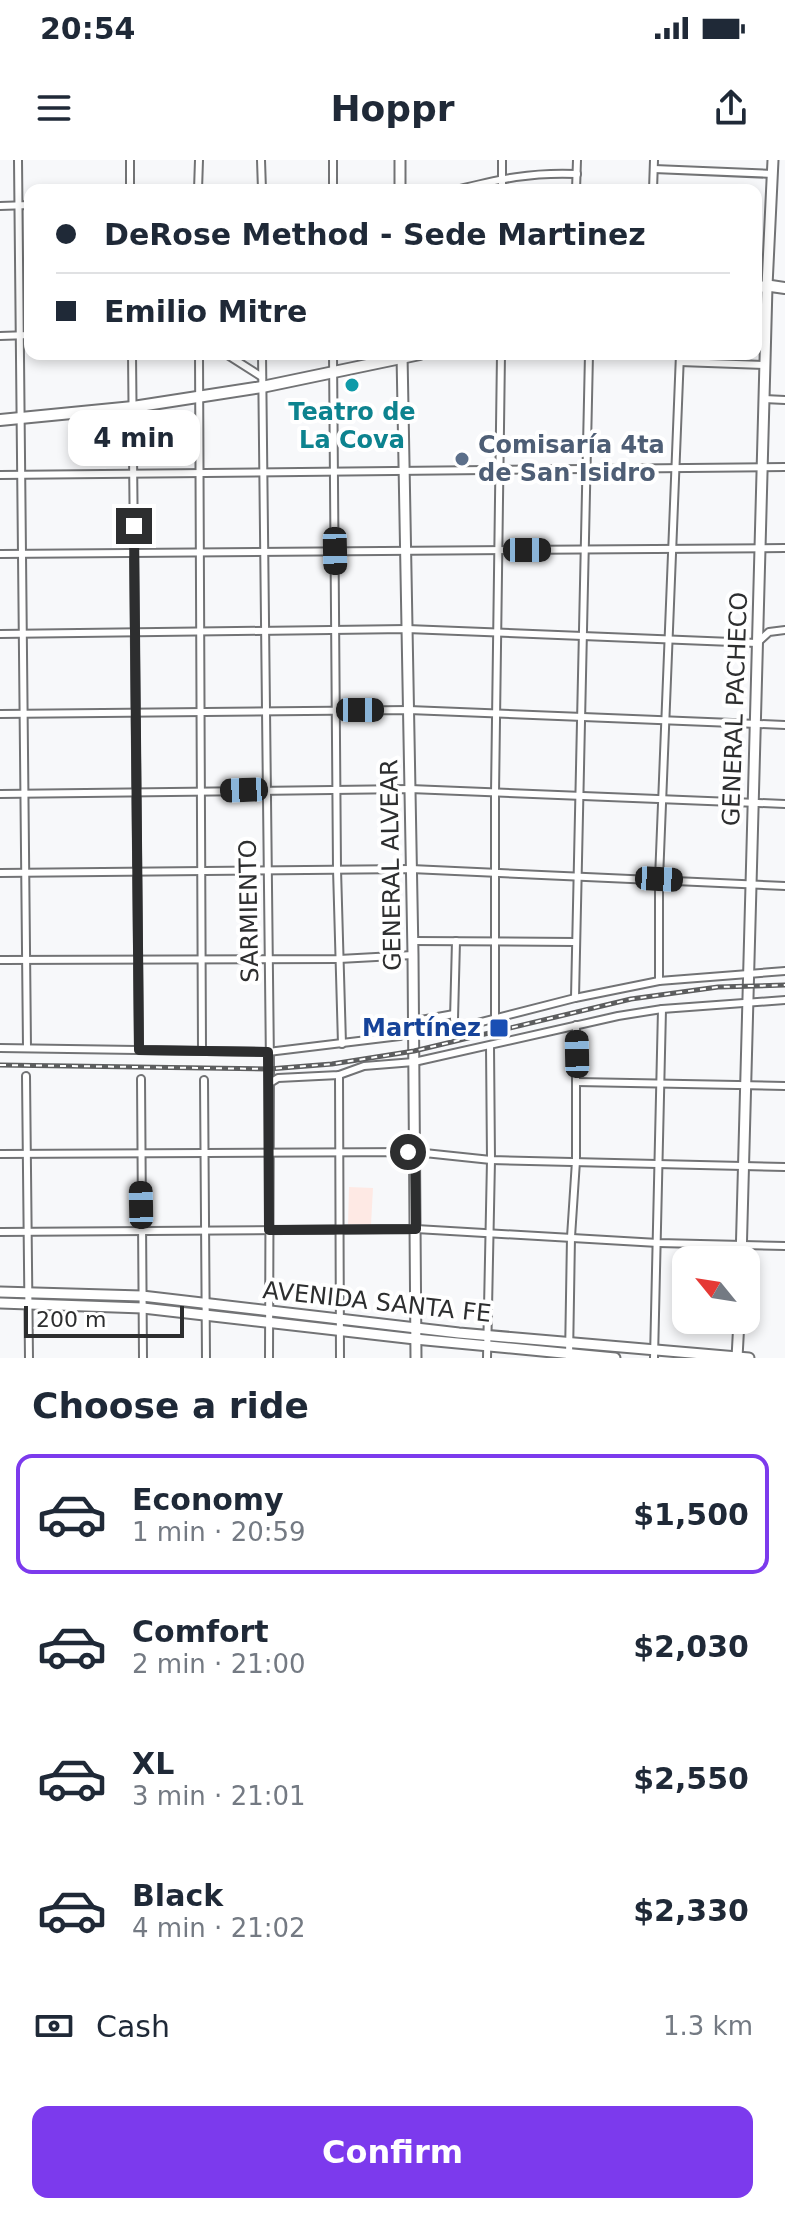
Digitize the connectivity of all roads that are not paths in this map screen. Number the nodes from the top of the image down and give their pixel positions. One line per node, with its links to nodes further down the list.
1 (18, 160): 25 (street)
2 (130, 160): 15 (street)
3 (199, 160): 16 (street)
4 (261, 160): 17 (street)
5 (333, 160): 18 (street)
6 (400, 160): 19 (street)
7 (502, 160): 14 (street)
8 (577, 160): 12 (street)
9 (654, 160): 11 (street)
10 (773, 160): 13 (street, GENERAL PACHECO)
11 (654, 169): 13 (street); 23 (street)
12 (577, 174): 14 (street); 22 (street)
13 (773, 174): 27 (street, GENERAL PACHECO)
14 (502, 179): 20 (street); 21 (street)
15 (130, 184)
16 (198, 184)
17 (262, 184)
18 (333, 184)
19 (400, 184)
20 (481, 184)
21 (502, 184)
22 (576, 184)
23 (653, 184)
24 (0, 206): 25 (street)
25 (19, 206): 26 (street); 31 (street)
26 (24, 206)
27 (762, 277)
28 (762, 286): 29 (main road)
29 (785, 288)
30 (762, 306): 45 (street, GENERAL PACHECO)
31 (19, 335): 32 (street); 33 (street); 52 (street)
32 (24, 335)
33 (0, 336)
34 (132, 360): 51 (street)
35 (199, 360): 48 (street)
36 (234, 360): 47 (street)
37 (262, 360): 47 (street, SARMIENTO)
38 (333, 360): 46 (street)
39 (385, 360): 46 (main road)
40 (402, 360): 58 (street, GENERAL ALVEAR)
41 (501, 360): 60 (street)
42 (589, 360): 56 (street)
43 (680, 360): 57 (street)
44 (704, 360): 45 (street)
45 (765, 365): 49 (street, GENERAL PACHECO)
46 (333, 372): 47 (main road); 59 (street)
47 (262, 382): 48 (main road); 63 (street, SARMIENTO)
48 (199, 396): 51 (main road); 62 (street)
49 (764, 399): 50 (street); 55 (street, GENERAL PACHECO)
50 (785, 400)
51 (133, 407): 52 (main road); 61 (street)
52 (20, 418): 53 (main road); 65 (street)
53 (0, 420)
54 (785, 467): 55 (street)
55 (762, 468): 57 (street); 66 (street, GENERAL PACHECO)
56 (585, 470): 57 (street); 60 (street); 68 (street)
57 (676, 470): 69 (street)
58 (405, 471): 59 (street); 60 (street); 72 (street, GENERAL ALVEAR)
59 (333, 472): 63 (street); 71 (street)
60 (500, 472): 70 (street)
61 (133, 473): 62 (street); 65 (street); 74 (street)
62 (198, 473): 63 (street); 75 (street)
63 (263, 473): 76 (street, SARMIENTO)
64 (0, 475): 65 (street)
65 (21, 475): 73 (street)
66 (760, 548): 67 (street); 69 (street); 89 (street, GENERAL PACHECO)
67 (785, 548)
68 (585, 549): 69 (street); 70 (street); 87 (street)
69 (672, 549): 88 (street)
70 (499, 550): 72 (street); 84 (street)
71 (335, 551): 72 (street); 76 (street); 83 (street)
72 (406, 551): 78 (street, GENERAL ALVEAR)
73 (22, 553): 74 (street); 77 (street); 86 (street)
74 (134, 553): 75 (street); 80 (street)
75 (199, 553): 76 (street); 81 (street)
76 (263, 553): 82 (street, SARMIENTO)
77 (0, 554)
78 (407, 629): 83 (street); 84 (street); 91 (street, GENERAL ALVEAR)
79 (785, 630): 89 (street)
80 (136, 632): 81 (street); 86 (street); 92 (street)
81 (199, 632): 82 (street); 93 (street)
82 (264, 632): 83 (street); 94 (street, SARMIENTO)
83 (336, 632): 90 (street)
84 (499, 632): 87 (street); 95 (street)
85 (0, 634): 86 (street)
86 (22, 634): 97 (street)
87 (583, 636): 88 (street); 98 (street)
88 (670, 640): 89 (street); 99 (street)
89 (757, 643): 100 (street, GENERAL PACHECO)
90 (335, 710): 91 (street); 94 (street); 102 (street)
91 (409, 710): 95 (street); 103 (street, GENERAL ALVEAR)
92 (136, 712): 93 (street); 97 (street); 105 (street)
93 (199, 712): 94 (street); 106 (street)
94 (265, 712): 104 (street, SARMIENTO)
95 (497, 713): 98 (street); 107 (street)
96 (0, 714): 97 (street)
97 (23, 714): 109 (street)
98 (581, 717): 99 (street); 110 (street)
99 (668, 720): 100 (street); 111 (street)
100 (755, 723): 101 (street); 112 (street, GENERAL PACHECO)
101 (785, 725)
102 (337, 789): 103 (street); 104 (street); 115 (street)
103 (410, 789): 107 (street); 116 (street, GENERAL ALVEAR)
104 (265, 790): 106 (street); 114 (street, SARMIENTO)
105 (137, 791): 106 (street); 109 (street); 118 (street)
106 (201, 791): 117 (street)
107 (495, 793): 110 (street); 121 (street)
108 (0, 794): 109 (street)
109 (24, 794): 120 (street)
110 (580, 795): 111 (street); 122 (street)
111 (664, 800): 112 (street); 123 (street)
112 (753, 803): 113 (street); 124 (street, GENERAL PACHECO)
113 (785, 804)
114 (266, 869): 115 (street); 117 (street); 136 (street, SARMIENTO)
115 (337, 869): 116 (street); 133 (street)
116 (411, 869): 121 (street); 126 (street, GENERAL ALVEAR)
117 (201, 870): 118 (street); 132 (street)
118 (138, 871): 120 (street); 131 (street)
119 (0, 873): 120 (street)
120 (24, 873): 135 (street)
121 (497, 873): 122 (street); 128 (street)
122 (579, 876): 123 (street); 129 (street)
123 (659, 879): 124 (street); 139 (street)
124 (751, 883): 125 (street); 138 (street, GENERAL PACHECO)
125 (785, 886)
126 (413, 941): 127 (street); 130 (street, GENERAL ALVEAR)
127 (456, 941): 128 (street); 144 (street)
128 (496, 941): 129 (street); 145 (street)
129 (576, 942): 140 (street)
130 (413, 955): 133 (street); 146 (street, GENERAL ALVEAR)
131 (138, 959): 132 (street); 135 (street); 152 (street)
132 (202, 959): 136 (street); 153 (street)
133 (339, 959): 136 (street); 148 (street)
134 (0, 960): 135 (street)
135 (25, 960): 151 (street)
136 (267, 960): 154 (street, SARMIENTO)
137 (785, 971): 138 (street)
138 (749, 972): 139 (street); 142 (street, GENERAL PACHECO)
139 (659, 981): 140 (street)
140 (575, 998): 145 (street)
141 (785, 1000): 142 (street)
142 (749, 1001): 143 (street); 163 (street, GENERAL PACHECO)
143 (662, 1009): 147 (street); 162 (street)
144 (454, 1014): 145 (street); 146 (street)
145 (495, 1018)
146 (414, 1025): 148 (street); 155 (street, GENERAL ALVEAR)
147 (576, 1025): 149 (street); 160 (street)
148 (342, 1044): 154 (street)
149 (490, 1046): 155 (street); 172 (street)
150 (0, 1048): 151 (street)
151 (27, 1048): 152 (street)
152 (139, 1050): 153 (street)
153 (202, 1050): 154 (street)
154 (268, 1052): 161 (street, SARMIENTO)
155 (414, 1062): 156 (street); 168 (street, GENERAL ALVEAR)
156 (339, 1075): 161 (street); 167 (street)
157 (26, 1076): 170 (street)
158 (141, 1079): 171 (street)
159 (204, 1080): 165 (street)
160 (577, 1082): 162 (street); 173 (street)
161 (269, 1083): 166 (street, SARMIENTO)
162 (661, 1083): 163 (street); 174 (street)
163 (746, 1085): 164 (street); 175 (street, GENERAL PACHECO)
164 (785, 1086)
165 (205, 1152): 166 (street); 171 (street); 182 (street)
166 (269, 1152): 167 (street); 179 (street, SARMIENTO)
167 (339, 1152): 168 (street); 177 (street)
168 (415, 1152): 172 (street); 178 (street, GENERAL ALVEAR)
169 (0, 1154): 170 (street)
170 (27, 1154): 171 (street); 180 (street)
171 (140, 1154): 181 (street)
172 (491, 1160): 173 (street); 183 (street)
173 (576, 1161): 174 (street); 185 (street)
174 (660, 1163): 175 (street); 186 (street)
175 (743, 1166): 176 (street); 187 (street, GENERAL PACHECO)
176 (785, 1167)
177 (339, 1228): 178 (street); 179 (street); 199 (street)
178 (416, 1229): 183 (street); 200 (street, GENERAL ALVEAR)
179 (269, 1230): 182 (street); 196 (street, SARMIENTO)
180 (27, 1231): 181 (street); 184 (street); 189 (street)
181 (141, 1231): 182 (street); 191 (street)
182 (206, 1231): 194 (street)
183 (491, 1231): 185 (street); 203 (street)
184 (0, 1232)
185 (571, 1237): 186 (street); 204 (street)
186 (658, 1243): 187 (street); 205 (street)
187 (741, 1245): 188 (street)
188 (785, 1246)
189 (27, 1291): 190 (street, AVENIDA SANTA FE); 191 (street, AVENIDA SANTA FE); 193 (street)
190 (0, 1292)
191 (142, 1296): 194 (street, AVENIDA SANTA FE); 195 (street)
192 (0, 1303): 193 (street, AVENIDA SANTA FE)
193 (27, 1303): 195 (street, AVENIDA SANTA FE); 208 (street)
194 (205, 1304): 196 (street, AVENIDA SANTA FE); 197 (street)
195 (143, 1308): 197 (street, AVENIDA SANTA FE); 209 (street)
196 (269, 1311): 198 (street, SARMIENTO); 199 (street, AVENIDA SANTA FE)
197 (205, 1315): 198 (street, AVENIDA SANTA FE); 210 (street)
198 (269, 1323): 199 (street, AVENIDA SANTA FE); 211 (street, SARMIENTO)
199 (339, 1325): 200 (street, AVENIDA SANTA FE); 202 (street, AVENIDA SANTA FE); 212 (street)
200 (416, 1328): 202 (street, GENERAL ALVEAR); 203 (street, AVENIDA SANTA FE)
201 (739, 1334): 207 (street)
202 (415, 1339): 203 (street, AVENIDA SANTA FE); 213 (street, GENERAL ALVEAR)
203 (487, 1340): 204 (street, AVENIDA SANTA FE); 206 (street, AVENIDA SANTA FE); 214 (street)
204 (569, 1342): 205 (street, AVENIDA SANTA FE); 206 (street)
205 (655, 1354): 207 (street, AVENIDA SANTA FE)
206 (569, 1356): 215 (street, AVENIDA SANTA FE)
207 (738, 1357): 216 (street, AVENIDA SANTA FE)
208 (29, 1358)
209 (143, 1358)
210 (206, 1358)
211 (269, 1358)
212 (340, 1358)
213 (416, 1358)
214 (487, 1358)
215 (615, 1358)
216 (749, 1358)

